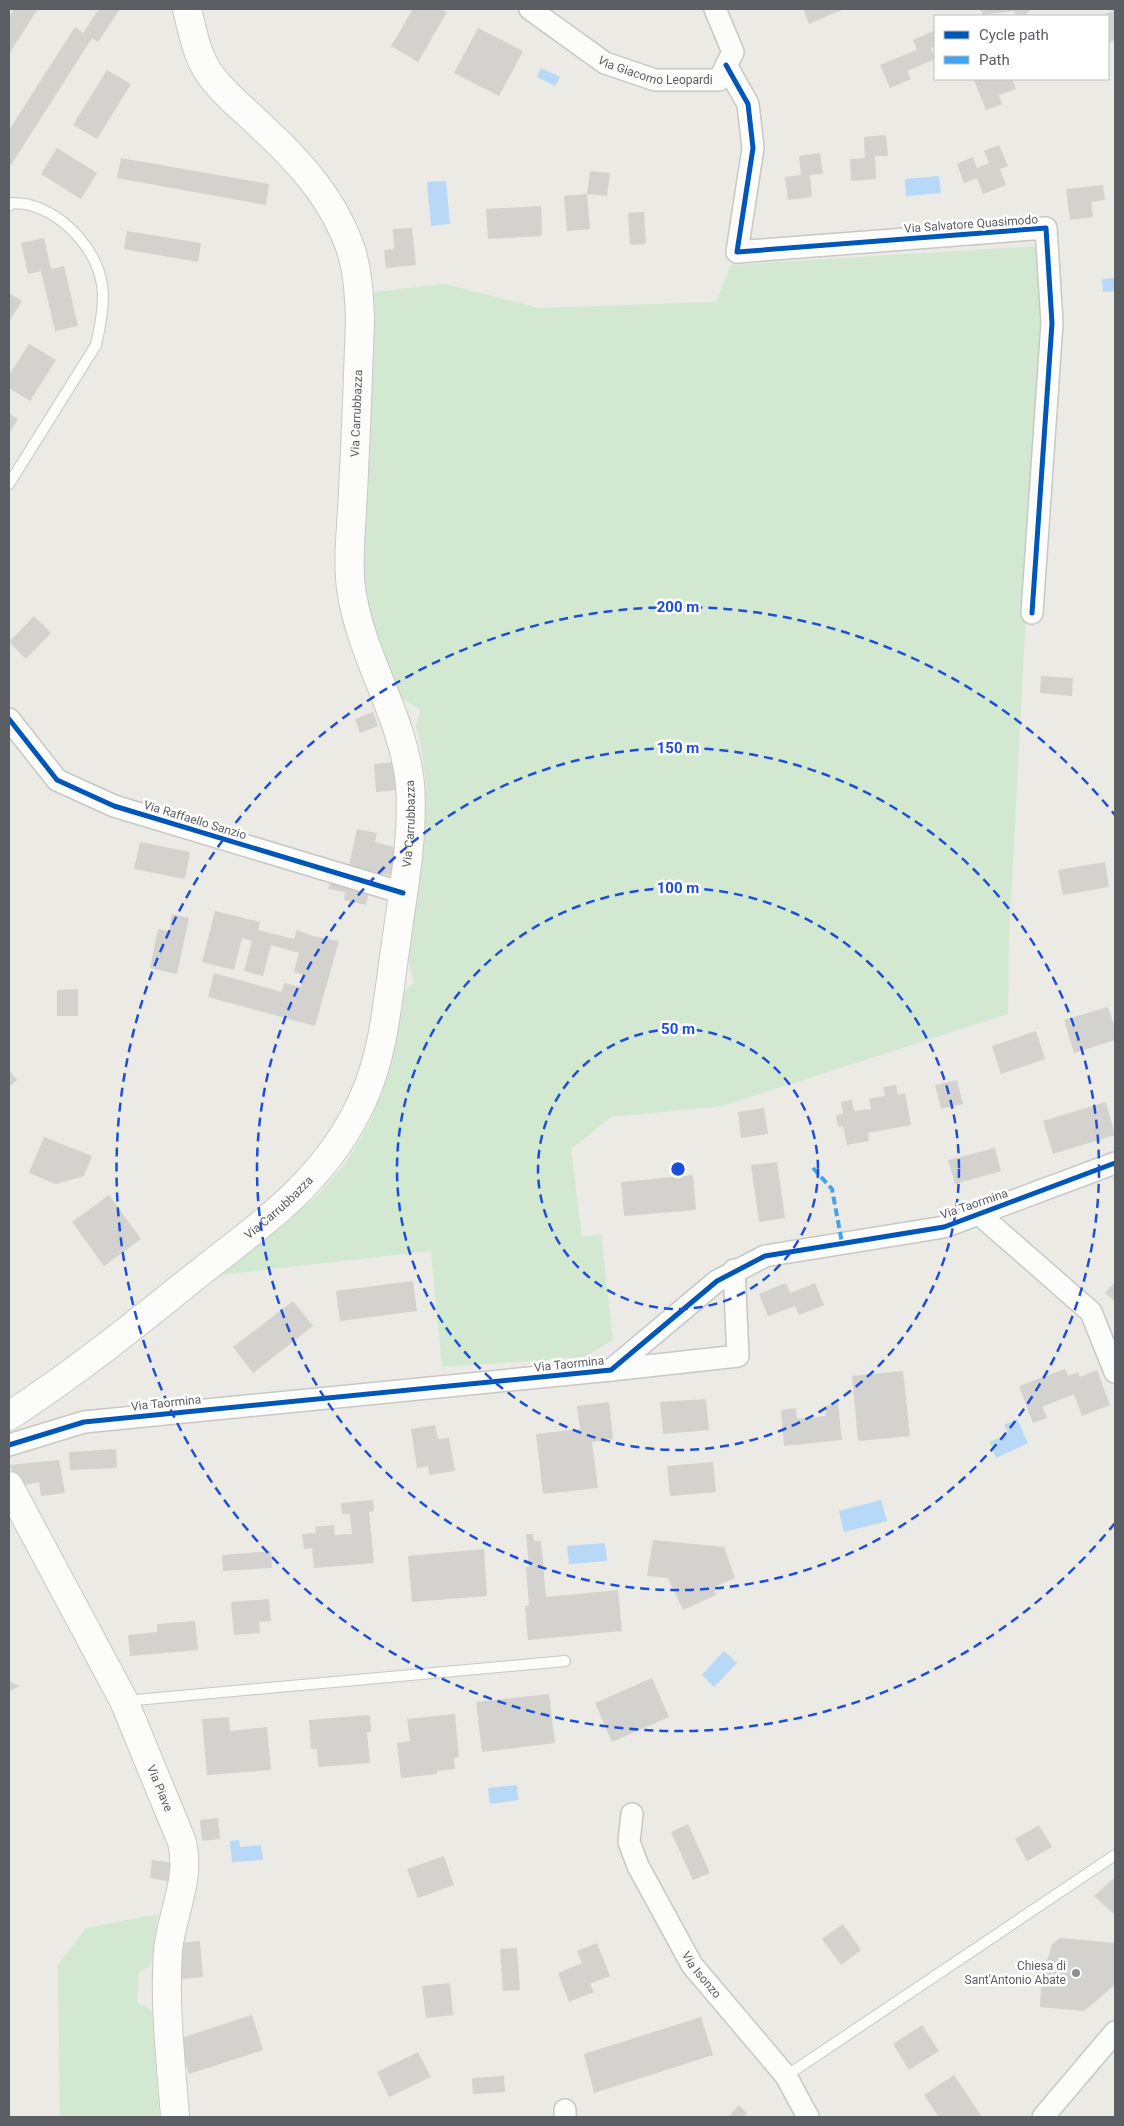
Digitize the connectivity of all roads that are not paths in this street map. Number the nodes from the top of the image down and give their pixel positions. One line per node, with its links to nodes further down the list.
1 (187, 9): 9 (main road, Via Carrubbazza)
2 (530, 9): 4 (street, Via Giacomo Leopardi)
3 (715, 9): 4 (street, Via Giacomo Leopardi)
4 (726, 65): 7 (street, Via Salvatore Quasimodo)
5 (9, 206): 6 (lane)
6 (9, 484)
7 (1032, 613)
8 (9, 719): 9 (street, Via Raffaello Sanzio)
9 (403, 893): 15 (main road, Via Carrubbazza)
10 (1115, 1163): 11 (street, Via Taormina)
11 (979, 1214): 12 (street, Via Taormina); 14 (street)
12 (734, 1270): 13 (street, Via Taormina); 13 (street)
13 (611, 1370): 16 (street, Via Taormina)
14 (1115, 1372)
15 (9, 1416)
16 (9, 1445)
17 (9, 1486): 19 (main road, Via Piave)
18 (565, 1661): 19 (lane)
19 (124, 1701): 24 (main road, Via Piave)
20 (632, 1814): 23 (street, Via Isonzo)
21 (1115, 1855): 23 (lane)
22 (1115, 2032): 26 (street)
23 (786, 2076): 25 (street, Via Isonzo)
24 (175, 2117)
25 (808, 2117)
26 (1043, 2117)

